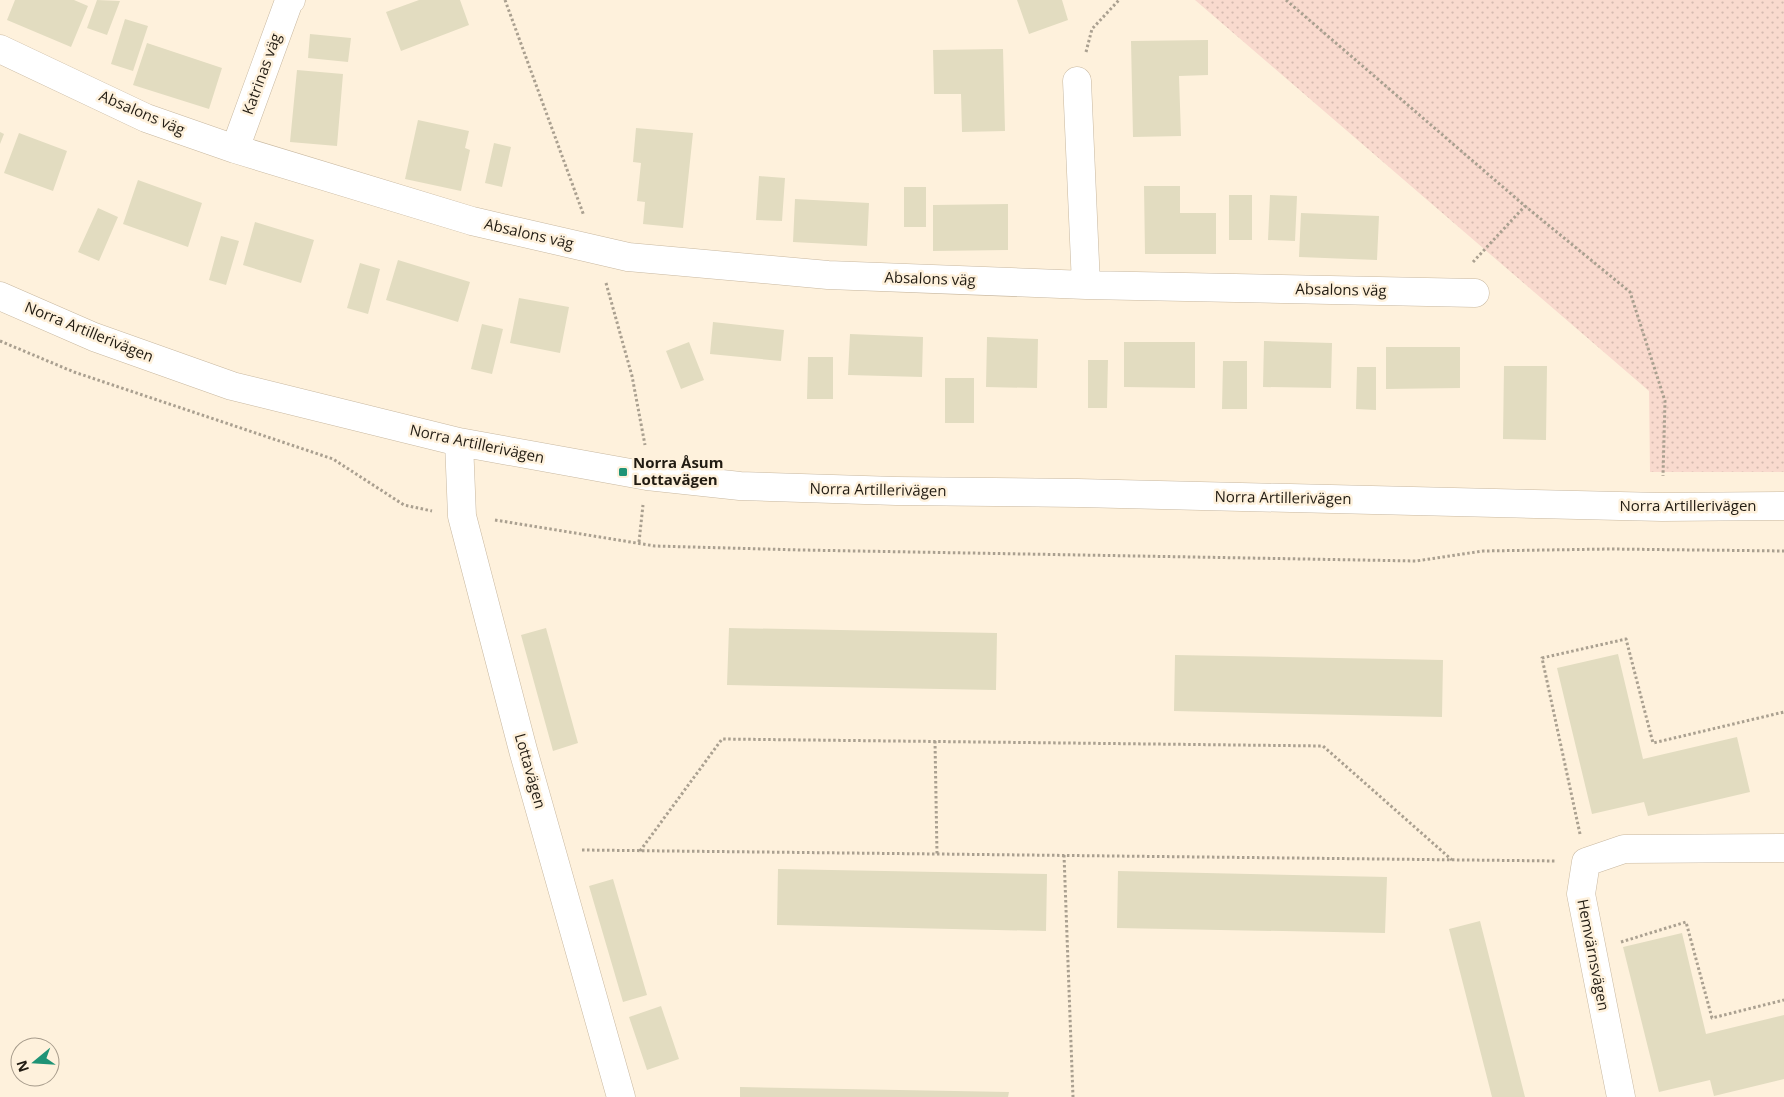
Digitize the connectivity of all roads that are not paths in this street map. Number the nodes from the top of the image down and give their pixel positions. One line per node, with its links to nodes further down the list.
1 (291, 0): 4 (street, Katrinas väg)
2 (0, 49): 4 (street, Absalons väg)
3 (1077, 81): 5 (street)
4 (234, 149): 5 (street, Absalons väg)
5 (1086, 285): 6 (street, Absalons väg)
6 (1475, 293)
7 (0, 296): 8 (street, Norra Artillerivägen)
8 (460, 442): 9 (street, Norra Artillerivägen); 11 (street, Lottavägen)
9 (1784, 506)
10 (1784, 848): 12 (street, Hemvärnsvägen)
11 (621, 1097)
12 (1621, 1097)

